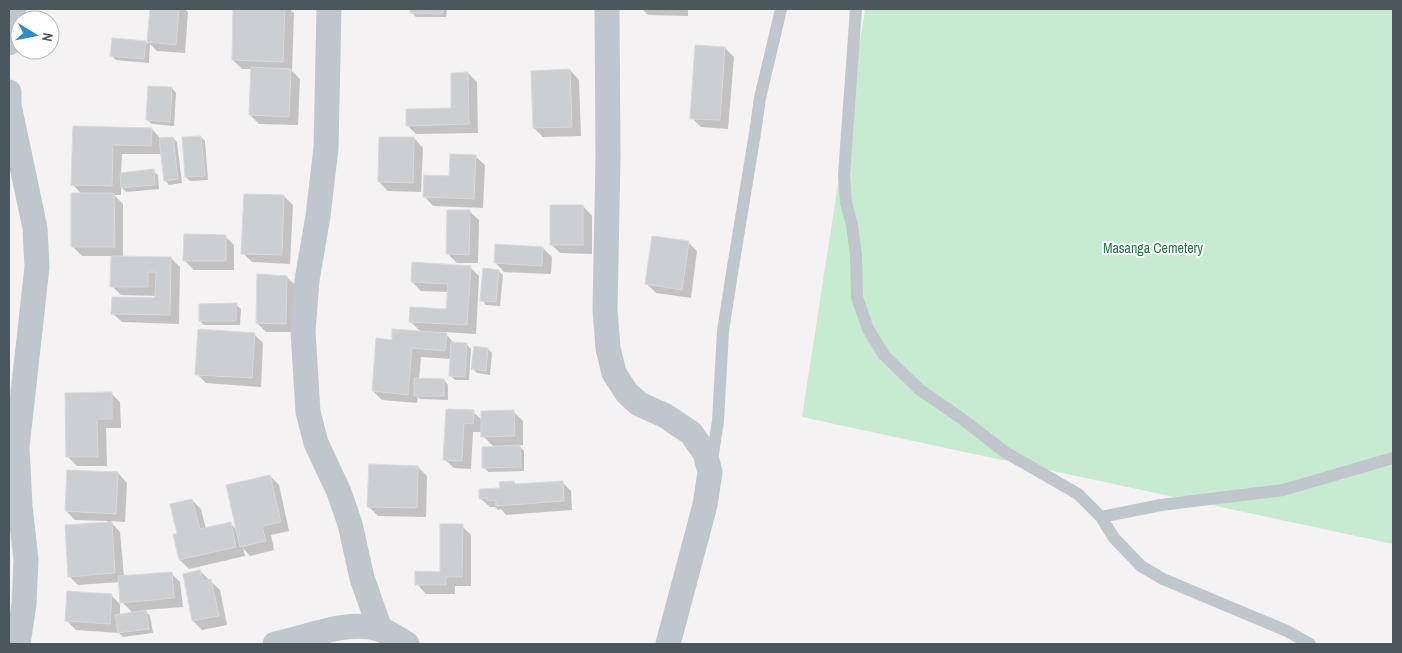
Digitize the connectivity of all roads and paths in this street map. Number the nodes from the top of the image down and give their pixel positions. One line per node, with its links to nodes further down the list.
1 (329, 9): 9 (street)
2 (607, 9): 7 (street)
3 (780, 9): 7 (lane)
4 (856, 9): 8 (lane)
5 (9, 92): 10 (street)
6 (1393, 458): 8 (lane)
7 (710, 472): 13 (street)
8 (1101, 517): 14 (lane)
9 (380, 629): 11 (street); 12 (street)
10 (18, 644)
11 (275, 644)
12 (407, 644)
13 (668, 644)
14 (1310, 644)

